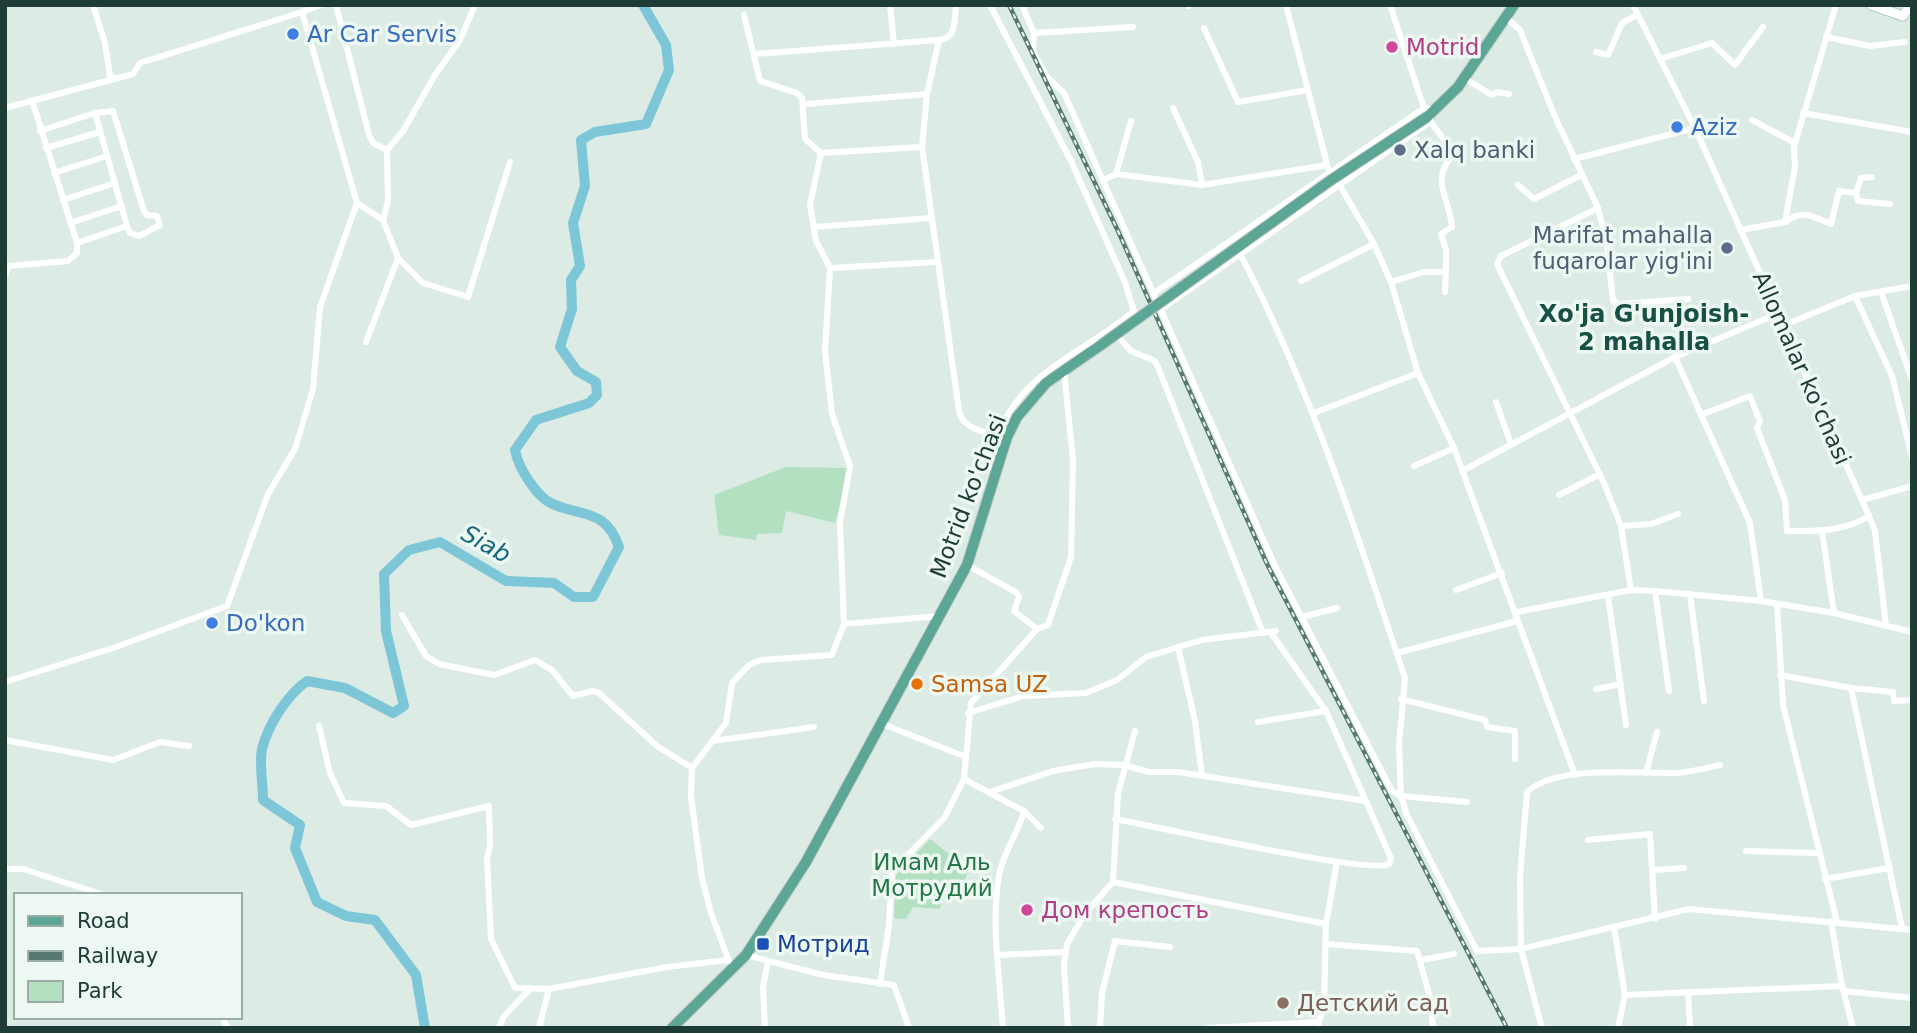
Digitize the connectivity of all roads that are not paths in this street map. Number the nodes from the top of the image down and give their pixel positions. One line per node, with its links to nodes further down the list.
1 (93, 5): 31 (street)
2 (320, 5): 16 (street)
3 (336, 5): 52 (street)
4 (475, 5): 52 (street)
5 (890, 5): 27 (street)
6 (956, 5): 25 (street)
7 (990, 5): 111 (street)
8 (1022, 5): 23 (street)
9 (1286, 5): 33 (street)
10 (1390, 5): 42 (street)
11 (1514, 5): 19 (main road, Motrid ko'chasi)
12 (1633, 5): 18 (street, Allomalar ko'chasi)
13 (1836, 5): 24 (street)
14 (1871, 5): 15 (street)
15 (1910, 5)
16 (302, 12): 31 (street); 71 (street)
17 (744, 15): 29 (street)
18 (1637, 15): 28 (street); 30 (street, Allomalar ko'chasi)
19 (1506, 17): 32 (main road, Motrid ko'chasi); 55 (street)
20 (1133, 27): 23 (street)
21 (1763, 27): 30 (street)
22 (1204, 28): 33 (street)
23 (1034, 33): 63 (street)
24 (1826, 37): 26 (street); 41 (street)
25 (939, 40): 27 (street); 34 (street)
26 (1905, 42)
27 (894, 44): 29 (street)
28 (1596, 52)
29 (754, 54): 37 (street)
30 (1660, 59): 45 (street, Allomalar ko'chasi)
31 (117, 78): 36 (street)
32 (1464, 78): 35 (street); 42 (main road, Motrid ko'chasi)
33 (1308, 90): 57 (street)
34 (927, 94): 37 (street); 50 (street)
35 (1509, 94)
36 (32, 100): 38 (street); 46 (street)
37 (805, 104): 53 (street)
38 (5, 108)
39 (1173, 108): 66 (street)
40 (95, 113): 46 (street); 47 (street); 79 (street)
41 (1803, 113): 48 (street); 49 (street)
42 (1429, 114): 62 (main road, Motrid ko'chasi, bridge); 89 (street)
43 (1752, 120): 49 (street)
44 (1131, 121): 59 (street)
45 (1695, 128): 55 (street); 81 (street, Allomalar ko'chasi)
46 (40, 131): 51 (street)
47 (100, 132): 51 (street); 54 (street)
48 (1912, 132)
49 (1795, 144): 77 (street)
50 (922, 147): 53 (street); 75 (street)
51 (46, 148): 58 (street)
52 (387, 150): 76 (street)
53 (821, 153): 80 (street)
54 (107, 156): 58 (street); 65 (street)
55 (1574, 159): 60 (street)
56 (510, 162): 85 (street)
57 (1327, 164): 62 (street); 66 (street)
58 (54, 173): 70 (street)
59 (1116, 174): 63 (street); 66 (street)
60 (1581, 175): 67 (street); 74 (street)
61 (1872, 177): 68 (street)
62 (1334, 179): 64 (street); 69 (street); 83 (street); 84 (main road, Motrid ko'chasi, bridge)
63 (1103, 180): 95 (street)
64 (1317, 182): 69 (street); 95 (street)
65 (116, 183): 70 (street); 73 (street)
66 (1202, 185)
67 (1518, 185)
68 (1856, 193): 72 (street); 77 (street)
69 (1324, 196): 84 (street)
70 (62, 200): 78 (street)
71 (356, 203): 76 (street); 149 (street)
72 (1890, 204)
73 (122, 206): 78 (street); 79 (street)
74 (1598, 208): 97 (street); 109 (street)
75 (931, 218): 80 (street); 86 (street)
76 (383, 220): 85 (street)
77 (1785, 222): 81 (street)
78 (70, 223): 82 (street)
79 (127, 226): 82 (street)
80 (814, 227): 87 (street)
81 (1740, 230): 99 (street, Allomalar ko'chasi)
82 (77, 243): 88 (street)
83 (1374, 244): 90 (street); 91 (street)
84 (1238, 251): 98 (street); 101 (main road, Motrid ko'chasi, bridge); 108 (street)
85 (398, 258): 102 (street)
86 (937, 262): 87 (street); 111 (street)
87 (830, 268): 141 (street)
88 (6, 269)
89 (1446, 272): 91 (street); 93 (street)
90 (1301, 281)
91 (1391, 282): 105 (street)
92 (1912, 286): 94 (street)
93 (1445, 292)
94 (1881, 292): 96 (street); 106 (street)
95 (1154, 293): 98 (street)
96 (1855, 296): 100 (street); 114 (street)
97 (1688, 299)
98 (1160, 310): 139 (street)
99 (1777, 314): 100 (street, Allomalar ko'chasi); 103 (street)
100 (1782, 326): 120 (street, Allomalar ko'chasi)
101 (1116, 334): 104 (main road, Motrid ko'chasi, bridge); 145 (street)
102 (366, 342)
103 (1675, 357): 109 (street); 110 (street)
104 (1064, 371): 111 (main road, Motrid ko'chasi); 143 (street)
105 (1418, 373): 108 (street); 113 (street)
106 (1912, 380)
107 (1496, 402): 112 (street)
108 (1314, 413): 147 (street)
109 (1568, 413): 112 (street); 117 (street)
110 (1701, 415): 124 (street); 132 (street)
111 (1003, 436): 125 (main road, Motrid ko'chasi)
112 (1511, 444): 116 (street)
113 (1454, 448): 115 (street); 116 (street)
114 (1912, 457)
115 (1414, 466)
116 (1462, 471): 126 (street)
117 (1600, 474): 119 (street); 123 (street)
118 (1912, 486): 120 (street)
119 (1559, 495)
120 (1862, 500): 122 (street, Allomalar ko'chasi)
121 (1678, 514): 123 (street)
122 (1869, 516): 124 (street); 142 (street, Allomalar ko'chasi)
123 (1621, 526): 128 (street)
124 (1822, 531): 136 (street)
125 (967, 565): 138 (main road, Motrid ko'chasi); 143 (street)
126 (1502, 573): 127 (street); 135 (street)
127 (1456, 590)
128 (1631, 590): 129 (street); 131 (street)
129 (1655, 591): 130 (street); 153 (street)
130 (1690, 594): 132 (street); 156 (street)
131 (1608, 596): 135 (street); 150 (street)
132 (1761, 601): 133 (street)
133 (1777, 604): 136 (street); 148 (street)
134 (1337, 608): 139 (street)
135 (1517, 612): 140 (street)
136 (1834, 613): 142 (street)
137 (402, 615): 173 (street)
138 (940, 617): 141 (street); 160 (main road, Motrid ko'chasi)
139 (1302, 617): 179 (street)
140 (1517, 621): 147 (street); 176 (street)
141 (844, 624): 167 (street)
142 (1886, 626): 144 (street)
143 (1037, 629): 158 (street)
144 (1912, 632)
145 (1270, 633): 146 (street); 157 (street)
146 (1178, 646): 158 (street); 175 (street)
147 (1397, 653): 154 (street)
148 (1780, 675): 151 (street); 187 (street)
149 (5, 682)
150 (1621, 684): 152 (street); 161 (street)
151 (1851, 688): 155 (street); 190 (street)
152 (1595, 689)
153 (1669, 691)
154 (1401, 699): 170 (street); 179 (street)
155 (1912, 700)
156 (1704, 701)
157 (1326, 711): 159 (street); 180 (street)
158 (968, 713): 169 (street)
159 (1258, 722)
160 (880, 723): 169 (street); 207 (main road, Motrid ko'chasi)
161 (1626, 725)
162 (319, 726): 214 (street)
163 (814, 727): 167 (street)
164 (1135, 731): 172 (street)
165 (1657, 732): 174 (street)
166 (5, 740): 168 (street)
167 (713, 741): 173 (street)
168 (190, 746)
169 (966, 757): 177 (street)
170 (1515, 759)
171 (1720, 765): 174 (street)
172 (1127, 767): 175 (street); 178 (street); 183 (street)
173 (692, 768): 211 (street)
174 (1646, 773): 176 (street)
175 (1202, 775): 180 (street)
176 (1575, 775): 204 (street)
177 (964, 779): 178 (street); 212 (street)
178 (990, 792): 182 (street)
179 (1401, 796): 181 (street); 204 (street)
180 (1366, 801): 188 (street)
181 (1468, 802)
182 (1024, 811): 184 (street); 208 (street)
183 (1115, 819): 188 (street); 194 (street)
184 (1041, 828)
185 (1588, 840): 192 (street)
186 (1746, 850): 187 (street)
187 (1819, 853): 193 (street)
188 (1337, 862): 198 (street)
189 (1684, 868): 192 (street)
190 (1890, 868): 193 (street); 200 (street)
191 (5, 869): 195 (street)
192 (1654, 870): 196 (street)
193 (1825, 879): 197 (street)
194 (1113, 882): 198 (street); 205 (street)
195 (98, 893)
196 (1655, 919): 197 (street); 199 (street)
197 (1834, 922): 200 (street); 213 (street)
198 (1325, 924): 202 (street)
199 (1614, 928): 204 (street); 217 (street)
200 (1902, 928): 201 (street)
201 (1912, 930)
202 (1325, 944): 209 (street); 219 (street)
203 (1170, 947): 227 (street)
204 (1521, 949): 230 (street)
205 (1066, 952): 208 (street); 226 (street)
206 (1454, 954): 209 (street)
207 (746, 955): 210 (street); 211 (main road, Motrid ko'chasi)
208 (998, 955): 225 (street)
209 (1421, 960): 229 (street)
210 (768, 961): 212 (street); 223 (street)
211 (730, 965): 215 (street); 222 (main road, Motrid ko'chasi)
212 (880, 984): 224 (street)
213 (1843, 988): 216 (street); 218 (street); 233 (street)
214 (530, 989): 215 (street); 220 (street)
215 (549, 989): 221 (street)
216 (1688, 992): 217 (street); 232 (street)
217 (1625, 995): 231 (street)
218 (1912, 998)
219 (1318, 1025): 228 (street)
220 (499, 1028)
221 (539, 1028)
222 (672, 1028)
223 (765, 1028)
224 (909, 1028)
225 (1003, 1028)
226 (1068, 1028)
227 (1100, 1028)
228 (1208, 1028)
229 (1433, 1028)
230 (1542, 1028)
231 (1618, 1028)
232 (1690, 1028)
233 (1853, 1028)

